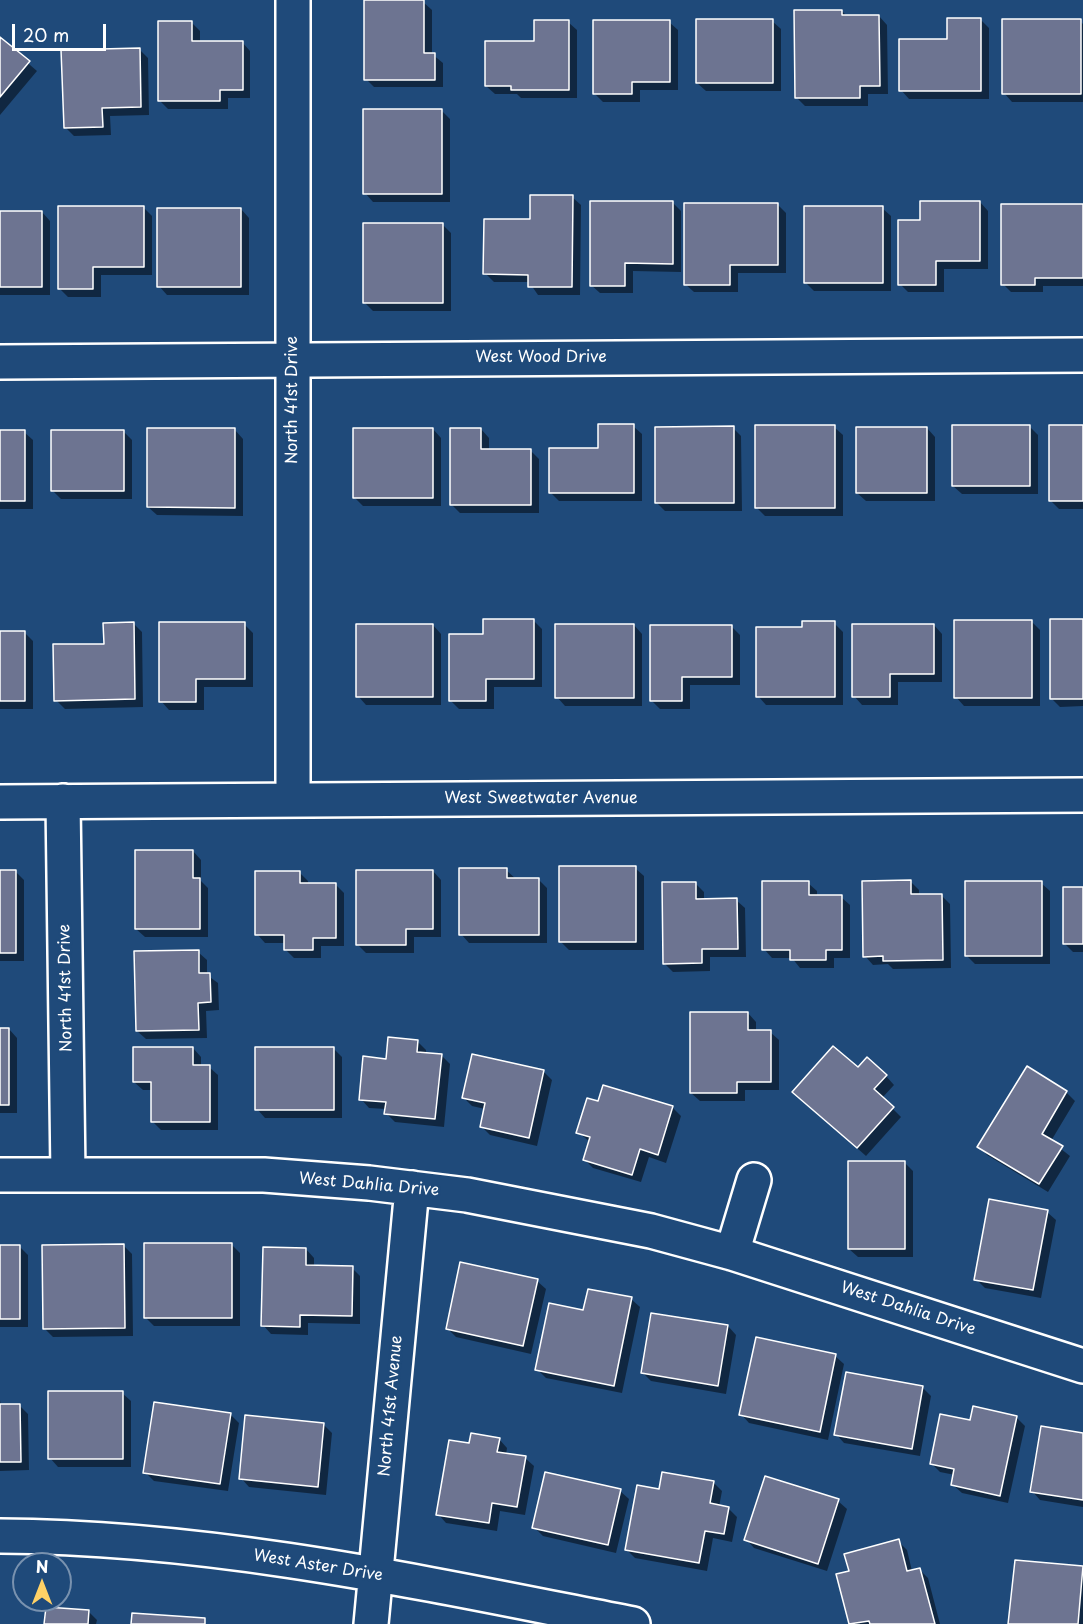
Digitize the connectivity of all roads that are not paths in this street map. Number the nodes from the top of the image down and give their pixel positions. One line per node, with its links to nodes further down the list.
1 (293, 0): 3 (street, North 41st Drive)
2 (1083, 355): 3 (street, West Wood Drive)
3 (293, 360): 4 (street, West Wood Drive); 6 (street, North 41st Drive)
4 (0, 362)
5 (1083, 795): 6 (street, West Sweetwater Avenue)
6 (293, 800): 7 (street, West Sweetwater Avenue)
7 (63, 801): 8 (street, West Sweetwater Avenue); 10 (street, North 41st Drive)
8 (0, 802)
9 (0, 1175): 10 (street, West Dahlia Drive)
10 (68, 1175): 12 (street, West Dahlia Drive)
11 (754, 1180): 13 (street)
12 (412, 1188): 13 (street, West Dahlia Drive); 16 (street, North 41st Avenue)
13 (732, 1252): 14 (street, West Dahlia Drive)
14 (1083, 1366)
15 (0, 1536): 16 (street, West Aster Drive)
16 (375, 1575): 17 (street, North 41st Avenue); 18 (street, West Aster Drive)
17 (371, 1624)
18 (633, 1624)

